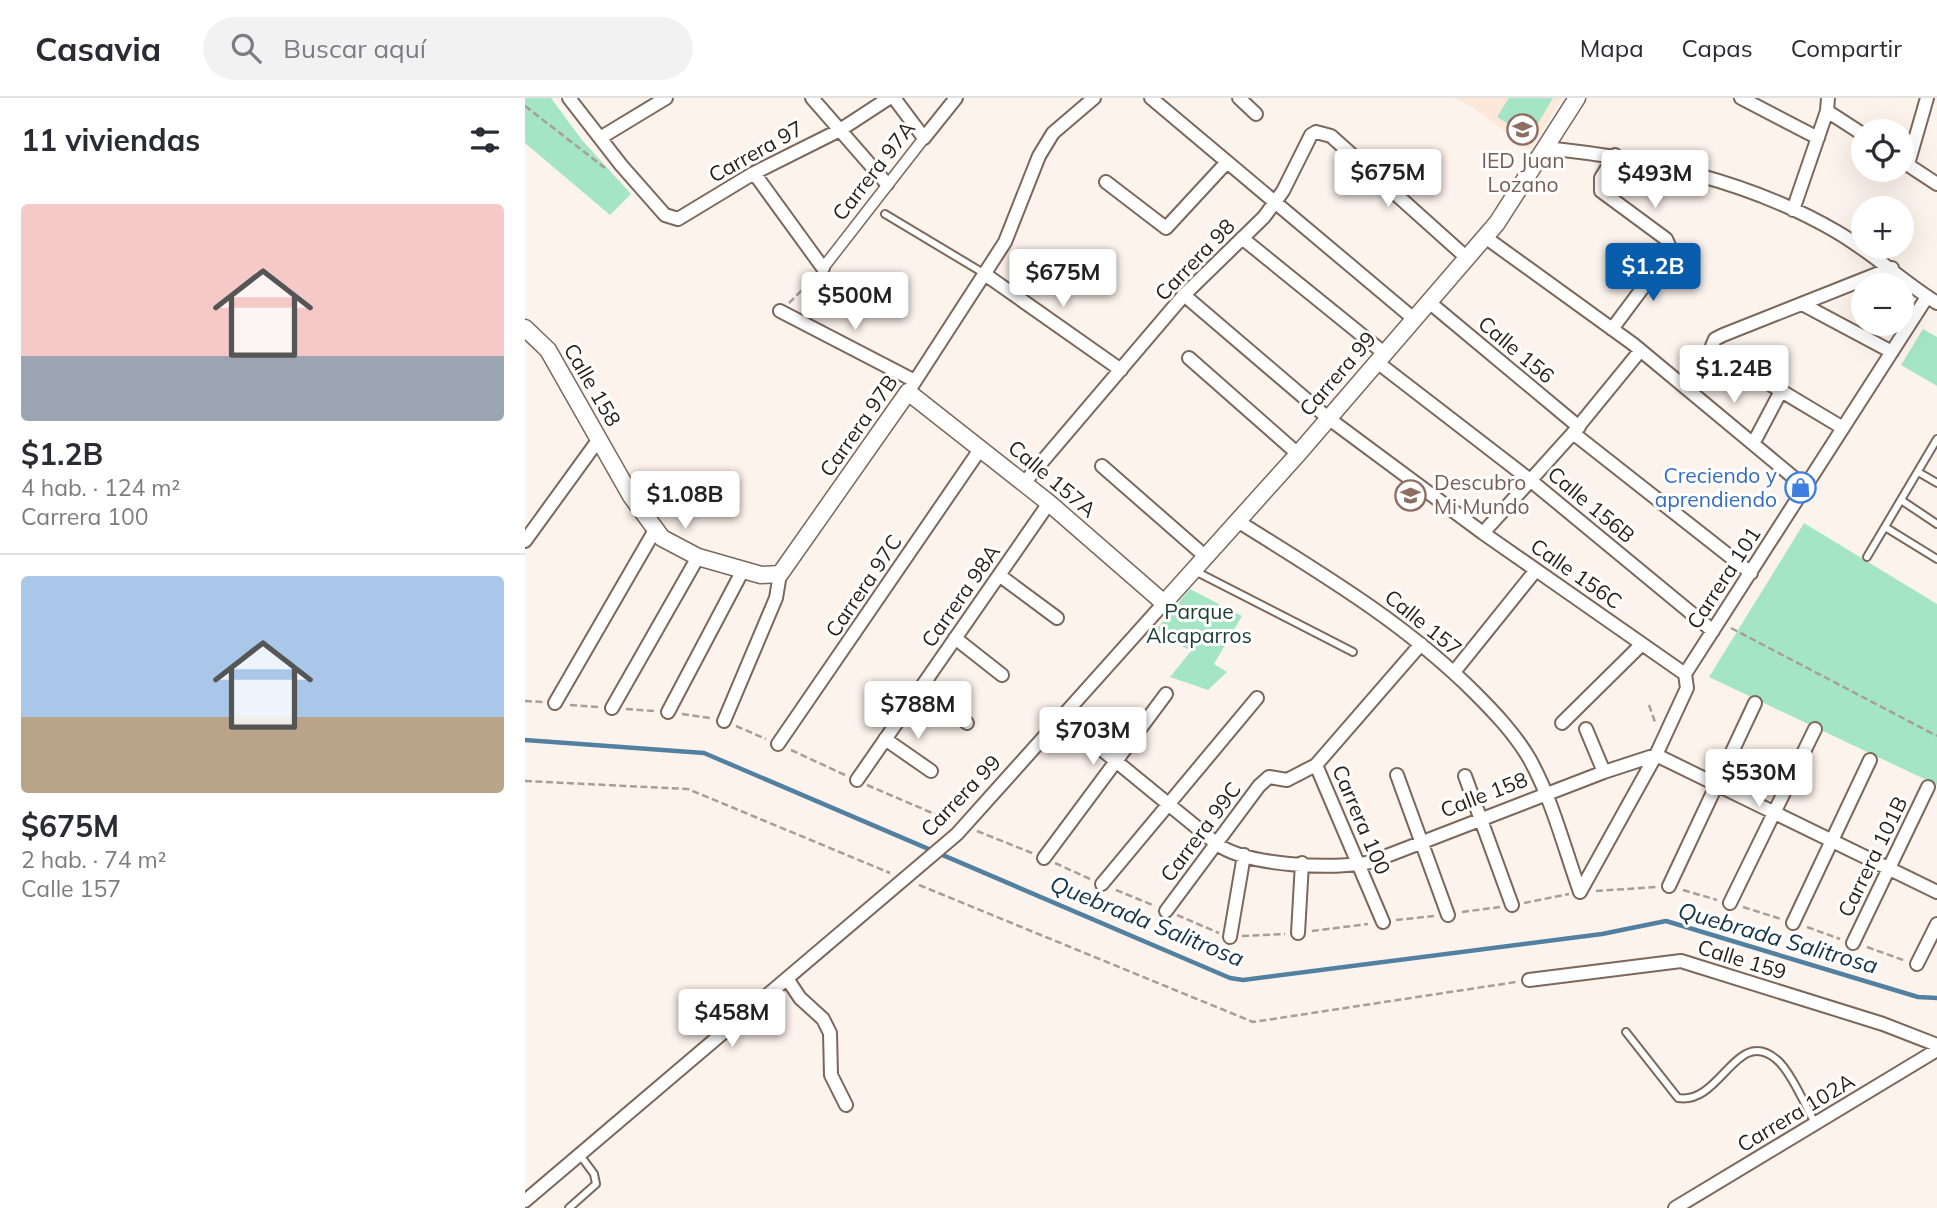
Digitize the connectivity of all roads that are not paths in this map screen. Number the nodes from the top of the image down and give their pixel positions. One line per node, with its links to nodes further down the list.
1 (569, 98): 17 (street)
2 (666, 98): 17 (street)
3 (812, 98): 15 (street)
4 (956, 98): 18 (street, Carrera 97A)
5 (1151, 98): 22 (street)
6 (1239, 98): 13 (street)
7 (1577, 98): 20 (street, Carrera 99)
8 (1741, 98): 19 (street)
9 (1927, 98): 16 (street)
10 (894, 99): 15 (street, Carrera 97); 18 (street)
11 (1085, 101): 36 (street, Carrera 97B)
12 (1827, 104): 14 (street); 19 (street)
13 (1256, 114)
14 (1851, 124)
15 (839, 130): 24 (street, Carrera 97); 26 (street)
16 (1914, 136)
17 (600, 138): 24 (street, Carrera 97)
18 (924, 138): 26 (street, Carrera 97A)
19 (1818, 138): 29 (street)
20 (1545, 148): 21 (street); 31 (street, Carrera 99)
21 (1615, 155): 29 (street); 44 (street)
22 (1227, 162): 25 (street); 28 (street)
23 (1914, 168): 27 (street)
24 (754, 173): 34 (street)
25 (1106, 181)
26 (887, 184): 34 (street, Carrera 97A)
27 (1937, 184)
28 (1274, 202): 32 (street, Carrera 98); 33 (street, Carrera 98); 42 (street)
29 (1793, 210): 35 (street)
30 (885, 214): 36 (lane)
31 (1485, 237): 33 (street, Carrera 99); 44 (street)
32 (1242, 238): 37 (street, Carrera 98); 48 (street, Calle 156B)
33 (1467, 258): 39 (street, Carrera 99)
34 (823, 268)
35 (1892, 268): 38 (street); 40 (street)
36 (986, 275): 49 (street); 50 (street, Carrera 97B)
37 (1184, 295): 49 (street, Carrera 98); 52 (street, Calle 156C)
38 (1932, 300): 46 (street, Carrera 101)
39 (1429, 302): 42 (street, Carrera 99); 54 (street, Calle 156)
40 (1802, 304): 46 (street); 51 (street)
41 (780, 311): 50 (street, Calle 157A)
42 (1414, 319): 48 (street, Carrera 99)
43 (525, 328): 55 (street, Calle 158)
44 (1612, 330): 45 (street)
45 (1640, 351): 54 (street); 57 (street)
46 (1892, 352): 53 (street, Carrera 101)
47 (1189, 358): 59 (street)
48 (1380, 358): 52 (street, Carrera 99); 62 (street, Calle 156B)
49 (1121, 370): 63 (street, Carrera 98)
50 (912, 387): 58 (street, Calle 157A); 82 (street, Carrera 97B)
51 (1781, 391): 53 (street); 57 (street)
52 (1328, 418): 59 (street, Carrera 99); 72 (street, Calle 156C)
53 (1843, 428): 65 (street, Carrera 101)
54 (1576, 430): 62 (street); 81 (street, Calle 156)
55 (599, 439): 71 (street, Calle 158); 73 (street)
56 (1937, 439): 61 (lane)
57 (1754, 442): 65 (street)
58 (981, 448): 63 (street, Calle 157A); 108 (street, Carrera 97C)
59 (1299, 454): 68 (street, Carrera 99)
60 (1102, 466): 75 (street)
61 (1918, 472): 64 (lane); 66 (lane)
62 (1530, 480): 72 (street); 86 (street, Calle 156B)
63 (1024, 483): 67 (street, Calle 157A)
64 (1937, 483)
65 (1805, 487): 81 (street, Carrera 101)
66 (1901, 500): 69 (lane); 70 (lane)
67 (1049, 503): 83 (street, Carrera 98A); 84 (street, Calle 157A)
68 (1239, 522): 75 (street, Carrera 99); 88 (street, Calle 157)
69 (1937, 524)
70 (1885, 527): 76 (lane); 77 (lane)
71 (655, 530): 74 (street, Calle 158); 97 (street)
72 (1483, 533): 80 (street, Calle 156C)
73 (525, 541)
74 (698, 557): 78 (street, Calle 158); 99 (street)
75 (1206, 557): 79 (street, Carrera 99)
76 (1867, 557)
77 (1937, 559)
78 (743, 570): 82 (street, Calle 158); 100 (street)
79 (1193, 570): 84 (street, Carrera 99); 90 (lane)
80 (1537, 570): 89 (street, Calle 156C); 91 (street)
81 (1751, 573): 86 (street, Carrera 101)
82 (780, 574): 102 (street, Carrera 97B)
83 (999, 575): 85 (street); 87 (street, Carrera 98A)
84 (1164, 603): 101 (street, Carrera 99)
85 (1057, 618)
86 (1716, 626): 92 (street, Carrera 101)
87 (955, 638): 93 (street); 94 (street, Carrera 98A)
88 (1421, 644): 91 (street, Calle 157); 112 (street, Carrera 100)
89 (1642, 644): 92 (street, Calle 156C); 104 (street)
90 (1353, 652)
91 (1454, 672): 120 (street, Calle 157)
92 (1685, 674): 109 (street, Carrera 101)
93 (1002, 675)
94 (921, 688): 103 (street); 107 (street, Carrera 98A)
95 (1166, 694): 111 (street)
96 (1257, 698): 121 (street)
97 (555, 704)
98 (1755, 704): 118 (street)
99 (612, 708)
100 (668, 712)
101 (1062, 717): 111 (street, Calle 158); 147 (street, Carrera 99)
102 (723, 721)
103 (967, 723)
104 (1562, 723)
105 (1587, 729): 114 (street)
106 (1815, 729): 122 (street)
107 (885, 739): 113 (street); 117 (street, Carrera 98A)
108 (778, 744)
109 (1656, 755): 114 (street, Calle 158); 118 (street); 134 (street, Carrera 101)
110 (1870, 760): 124 (street)
111 (1117, 764): 121 (street, Calle 158); 128 (street)
112 (1316, 765): 126 (street, Carrera 99C); 130 (street, Carrera 100)
113 (931, 771)
114 (1604, 772): 120 (street, Calle 158)
115 (1397, 775): 125 (street)
116 (1465, 776): 123 (street)
117 (857, 780)
118 (1717, 785): 122 (street); 133 (street)
119 (1928, 787): 131 (street, Carrera 101B)
120 (1545, 794): 123 (street, Calle 158); 134 (street, Calle 157)
121 (1168, 805): 126 (street, Calle 158); 132 (street)
122 (1775, 814): 124 (street); 136 (street)
123 (1480, 819): 125 (street, Calle 158); 137 (street)
124 (1833, 841): 131 (street); 141 (street)
125 (1421, 842): 130 (street, Calle 158); 139 (street)
126 (1216, 843): 127 (street, Calle 158); 138 (street, Carrera 99C)
127 (1244, 855): 129 (street, Calle 158); 144 (street)
128 (1044, 858)
129 (1302, 863): 130 (street, Calle 158); 143 (street)
130 (1360, 864): 140 (street, Carrera 100)
131 (1888, 869): 135 (street); 145 (street, Carrera 101B)
132 (1102, 884)
133 (1669, 886)
134 (1580, 892)
135 (1937, 892)
136 (1730, 903)
137 (1512, 905)
138 (1166, 911)
139 (1448, 915)
140 (1383, 922)
141 (1793, 923)
142 (1937, 924): 146 (street)
143 (1298, 933)
144 (1230, 937)
145 (1853, 943)
146 (1917, 964)
147 (788, 980): 151 (street); 153 (street, Carrera 99)
148 (1529, 980): 150 (street, Calle 159)
149 (1626, 1032): 152 (lane)
150 (1937, 1048): 152 (street, Carrera 102A)
151 (846, 1105)
152 (1816, 1124): 156 (street, Carrera 102A)
153 (580, 1155): 154 (street, Carrera 99); 155 (lane)
154 (525, 1201)
155 (569, 1208)
156 (1675, 1208)

